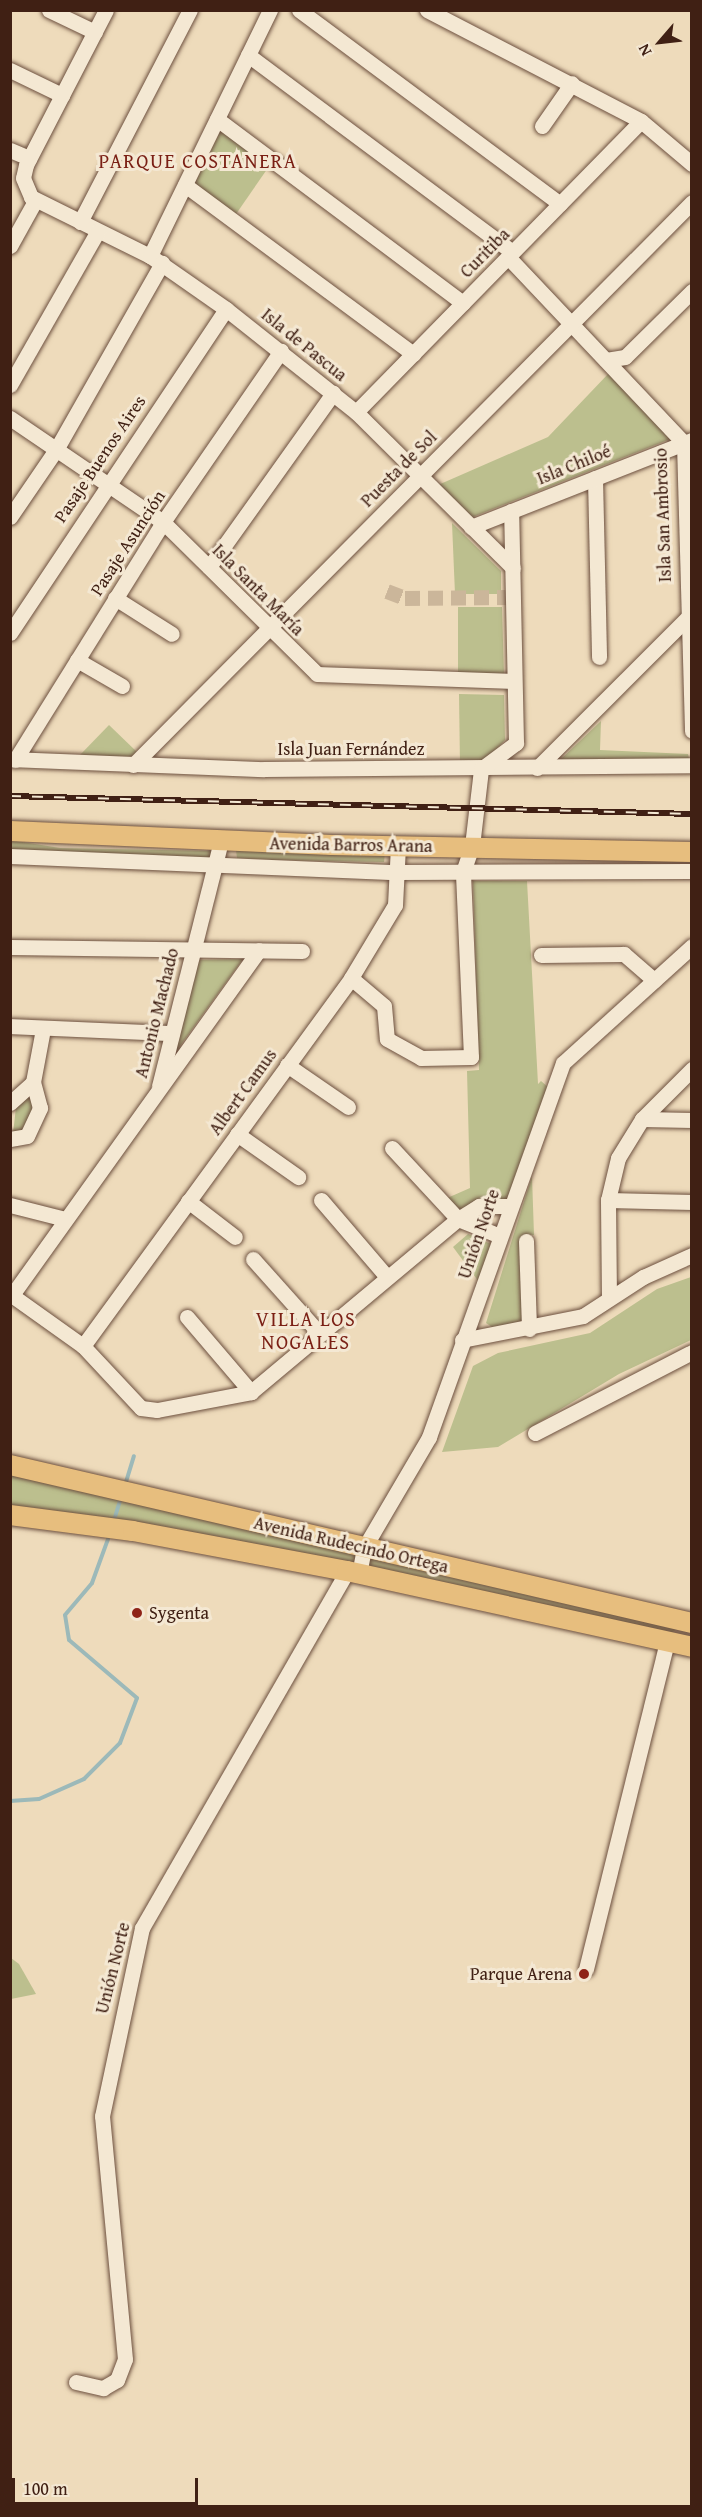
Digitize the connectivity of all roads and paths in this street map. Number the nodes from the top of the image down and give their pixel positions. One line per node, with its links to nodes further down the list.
1 (49, 10): 7 (street)
2 (106, 10): 7 (street)
3 (190, 10): 22 (street)
4 (270, 10): 8 (street)
5 (299, 10): 21 (street)
6 (427, 10): 10 (street)
7 (95, 32): 11 (street)
8 (248, 55): 12 (street); 25 (street, Isla San Ambrosio)
9 (10, 70): 11 (street)
10 (572, 83): 13 (street); 14 (street)
11 (62, 95): 16 (street)
12 (217, 119): 18 (street); 28 (street)
13 (641, 121): 17 (street); 21 (street, Curitiba)
14 (542, 126)
15 (10, 150): 16 (street)
16 (29, 158): 19 (street)
17 (692, 164)
18 (185, 185): 26 (street); 32 (street)
19 (35, 201): 22 (street, Isla de Pascua); 24 (street)
20 (692, 202): 30 (street, Puesta de Sol)
21 (560, 204): 25 (street, Curitiba)
22 (80, 222): 23 (street, Isla de Pascua)
23 (98, 231): 26 (street, Isla de Pascua); 34 (street)
24 (11, 242)
25 (510, 255): 28 (street, Curitiba); 30 (street, Isla San Ambrosio)
26 (156, 260): 29 (street, Isla de Pascua); 39 (street)
27 (692, 291): 33 (street)
28 (463, 303): 32 (street, Curitiba)
29 (226, 309): 31 (street, Isla de Pascua); 42 (street, Pasaje Buenos Aires)
30 (571, 323): 33 (street, Isla San Ambrosio); 40 (street, Puesta de Sol)
31 (281, 351): 35 (street, Isla de Pascua); 45 (street, Pasaje Asunción)
32 (413, 354): 36 (street, Curitiba)
33 (606, 360): 38 (street, Isla San Ambrosio)
34 (10, 385)
35 (333, 393): 36 (street, Isla de Pascua); 47 (street)
36 (356, 412): 40 (street, Isla de Pascua)
37 (10, 418): 39 (street, Isla Santa María)
38 (688, 441): 41 (street, Isla Chiloé); 50 (street, Isla San Ambrosio)
39 (57, 448): 42 (street, Isla Santa María); 44 (street)
40 (420, 476): 46 (street, Isla de Pascua); 51 (street, Puesta de Sol)
41 (595, 478): 43 (street, Isla Chiloé); 54 (street)
42 (108, 480): 45 (street, Isla Santa María); 52 (street, Pasaje Buenos Aires)
43 (511, 511): 46 (street, Isla Chiloé); 48 (street)
44 (10, 517)
45 (163, 522): 47 (street, Isla Santa María); 49 (street, Pasaje Asunción)
46 (471, 527): 48 (street, Isla de Pascua)
47 (209, 567): 51 (street, Isla Santa María)
48 (513, 568): 56 (street)
49 (115, 598): 53 (street); 55 (street, Pasaje Asunción)
50 (688, 617): 58 (street, Isla San Ambrosio); 62 (street)
51 (268, 629): 56 (street, Isla Santa María); 60 (street, Puesta de Sol)
52 (10, 633)
53 (172, 634)
54 (599, 657)
55 (77, 660): 57 (street); 59 (street, Pasaje Asunción)
56 (514, 681): 63 (street)
57 (122, 686)
58 (692, 731)
59 (13, 760): 60 (street, Isla Juan Fernández)
60 (134, 765): 63 (street, Isla Juan Fernández)
61 (692, 765): 62 (street, Isla Juan Fernández)
62 (537, 768): 63 (street, Isla Juan Fernández)
63 (481, 769): 67 (street)
64 (10, 831): 65 (main road, Avenida Barros Arana)
65 (221, 842): 66 (main road, Avenida Barros Arana); 70 (street, Antonio Machado)
66 (398, 846): 67 (main road, Avenida Barros Arana); 72 (street, Albert Camus)
67 (472, 846): 68 (main road, Avenida Barros Arana); 73 (street)
68 (692, 852)
69 (10, 856): 70 (street, Avenida Barros Arana)
70 (215, 867): 72 (street, Avenida Barros Arana); 77 (street, Antonio Machado)
71 (692, 871): 73 (street, Avenida Barros Arana)
72 (396, 872): 73 (street, Avenida Barros Arana); 80 (street, Albert Camus)
73 (463, 872): 80 (street)
74 (692, 946): 81 (street, Unión Norte)
75 (10, 947): 77 (street)
76 (259, 950): 77 (street); 78 (street); 88 (street)
77 (193, 951): 84 (street, Antonio Machado)
78 (302, 951)
79 (541, 955): 81 (street)
80 (351, 978): 85 (street, Albert Camus)
81 (654, 980): 102 (street, Unión Norte)
82 (10, 1026): 83 (street)
83 (43, 1029): 84 (street); 87 (street)
84 (172, 1033): 88 (street, Antonio Machado)
85 (287, 1065): 90 (street); 93 (street, Albert Camus)
86 (692, 1068): 91 (street)
87 (33, 1082): 89 (street); 94 (street)
88 (156, 1095): 103 (street, Antonio Machado)
89 (10, 1103)
90 (348, 1107)
91 (642, 1119): 92 (street); 98 (street)
92 (692, 1120)
93 (237, 1134): 96 (street); 99 (street, Albert Camus)
94 (10, 1139)
95 (392, 1148): 104 (street)
96 (298, 1177)
97 (321, 1200): 110 (street)
98 (608, 1200): 100 (street); 112 (street)
99 (188, 1201): 105 (street); 117 (street, Albert Camus)
100 (692, 1202)
101 (10, 1205): 103 (street)
102 (509, 1206): 104 (street); 106 (street, Unión Norte)
103 (65, 1219): 111 (street, Antonio Machado)
104 (458, 1219): 106 (street); 110 (street)
105 (235, 1236)
106 (500, 1236): 116 (street, Unión Norte)
107 (526, 1240): 114 (street)
108 (692, 1255): 112 (street)
109 (254, 1259): 115 (street)
110 (387, 1277): 115 (street)
111 (11, 1294): 117 (street)
112 (609, 1298): 114 (street)
113 (187, 1317): 119 (street)
114 (530, 1329): 116 (street)
115 (320, 1334): 119 (street)
116 (462, 1340): 123 (street, Unión Norte)
117 (83, 1346): 119 (street)
118 (692, 1352): 120 (street)
119 (251, 1392)
120 (535, 1433)
121 (10, 1466): 123 (main road, Avenida Rudecindo Ortega)
122 (10, 1515): 124 (main road, Avenida Rudecindo Ortega)
123 (364, 1548): 124 (street, Unión Norte); 125 (main road, Avenida Rudecindo Ortega)
124 (353, 1572): 127 (main road, Avenida Rudecindo Ortega); 130 (street, Unión Norte)
125 (692, 1623)
126 (692, 1628): 127 (main road)
127 (667, 1641): 128 (main road, Avenida Rudecindo Ortega); 129 (street)
128 (692, 1647)
129 (586, 1969)
130 (76, 2382)

